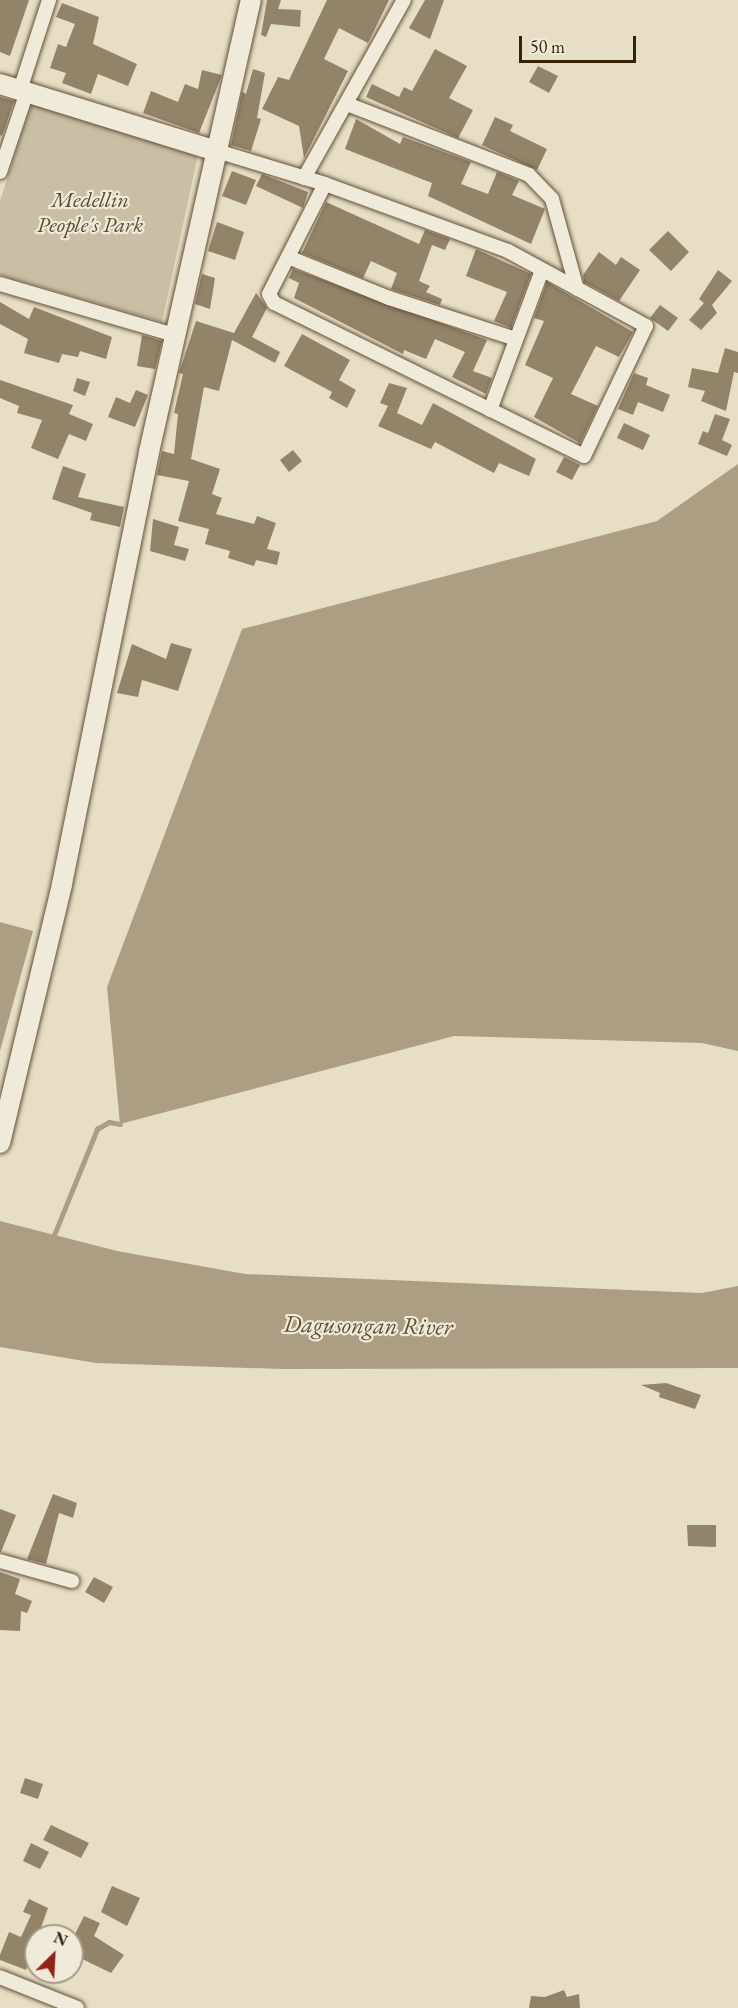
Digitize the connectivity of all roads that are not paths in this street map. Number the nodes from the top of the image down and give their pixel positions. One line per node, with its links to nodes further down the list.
1 (49, 0): 5 (street)
2 (251, 0): 7 (main road)
3 (404, 0): 6 (street)
4 (0, 84): 5 (main road)
5 (24, 91): 7 (main road); 8 (street)
6 (347, 104): 9 (street); 14 (street)
7 (217, 151): 9 (street); 15 (main road)
8 (0, 172)
9 (304, 178): 10 (street)
10 (325, 184): 11 (street); 12 (street)
11 (288, 257): 16 (street); 17 (street)
12 (542, 270): 14 (street); 16 (street)
13 (0, 284): 15 (street)
14 (577, 289): 17 (street)
15 (178, 336): 18 (main road)
16 (516, 339): 17 (street)
17 (490, 410)
18 (0, 1143)
19 (0, 1561): 20 (street)
20 (72, 1581)
21 (0, 1977): 22 (street)
22 (77, 2008)

